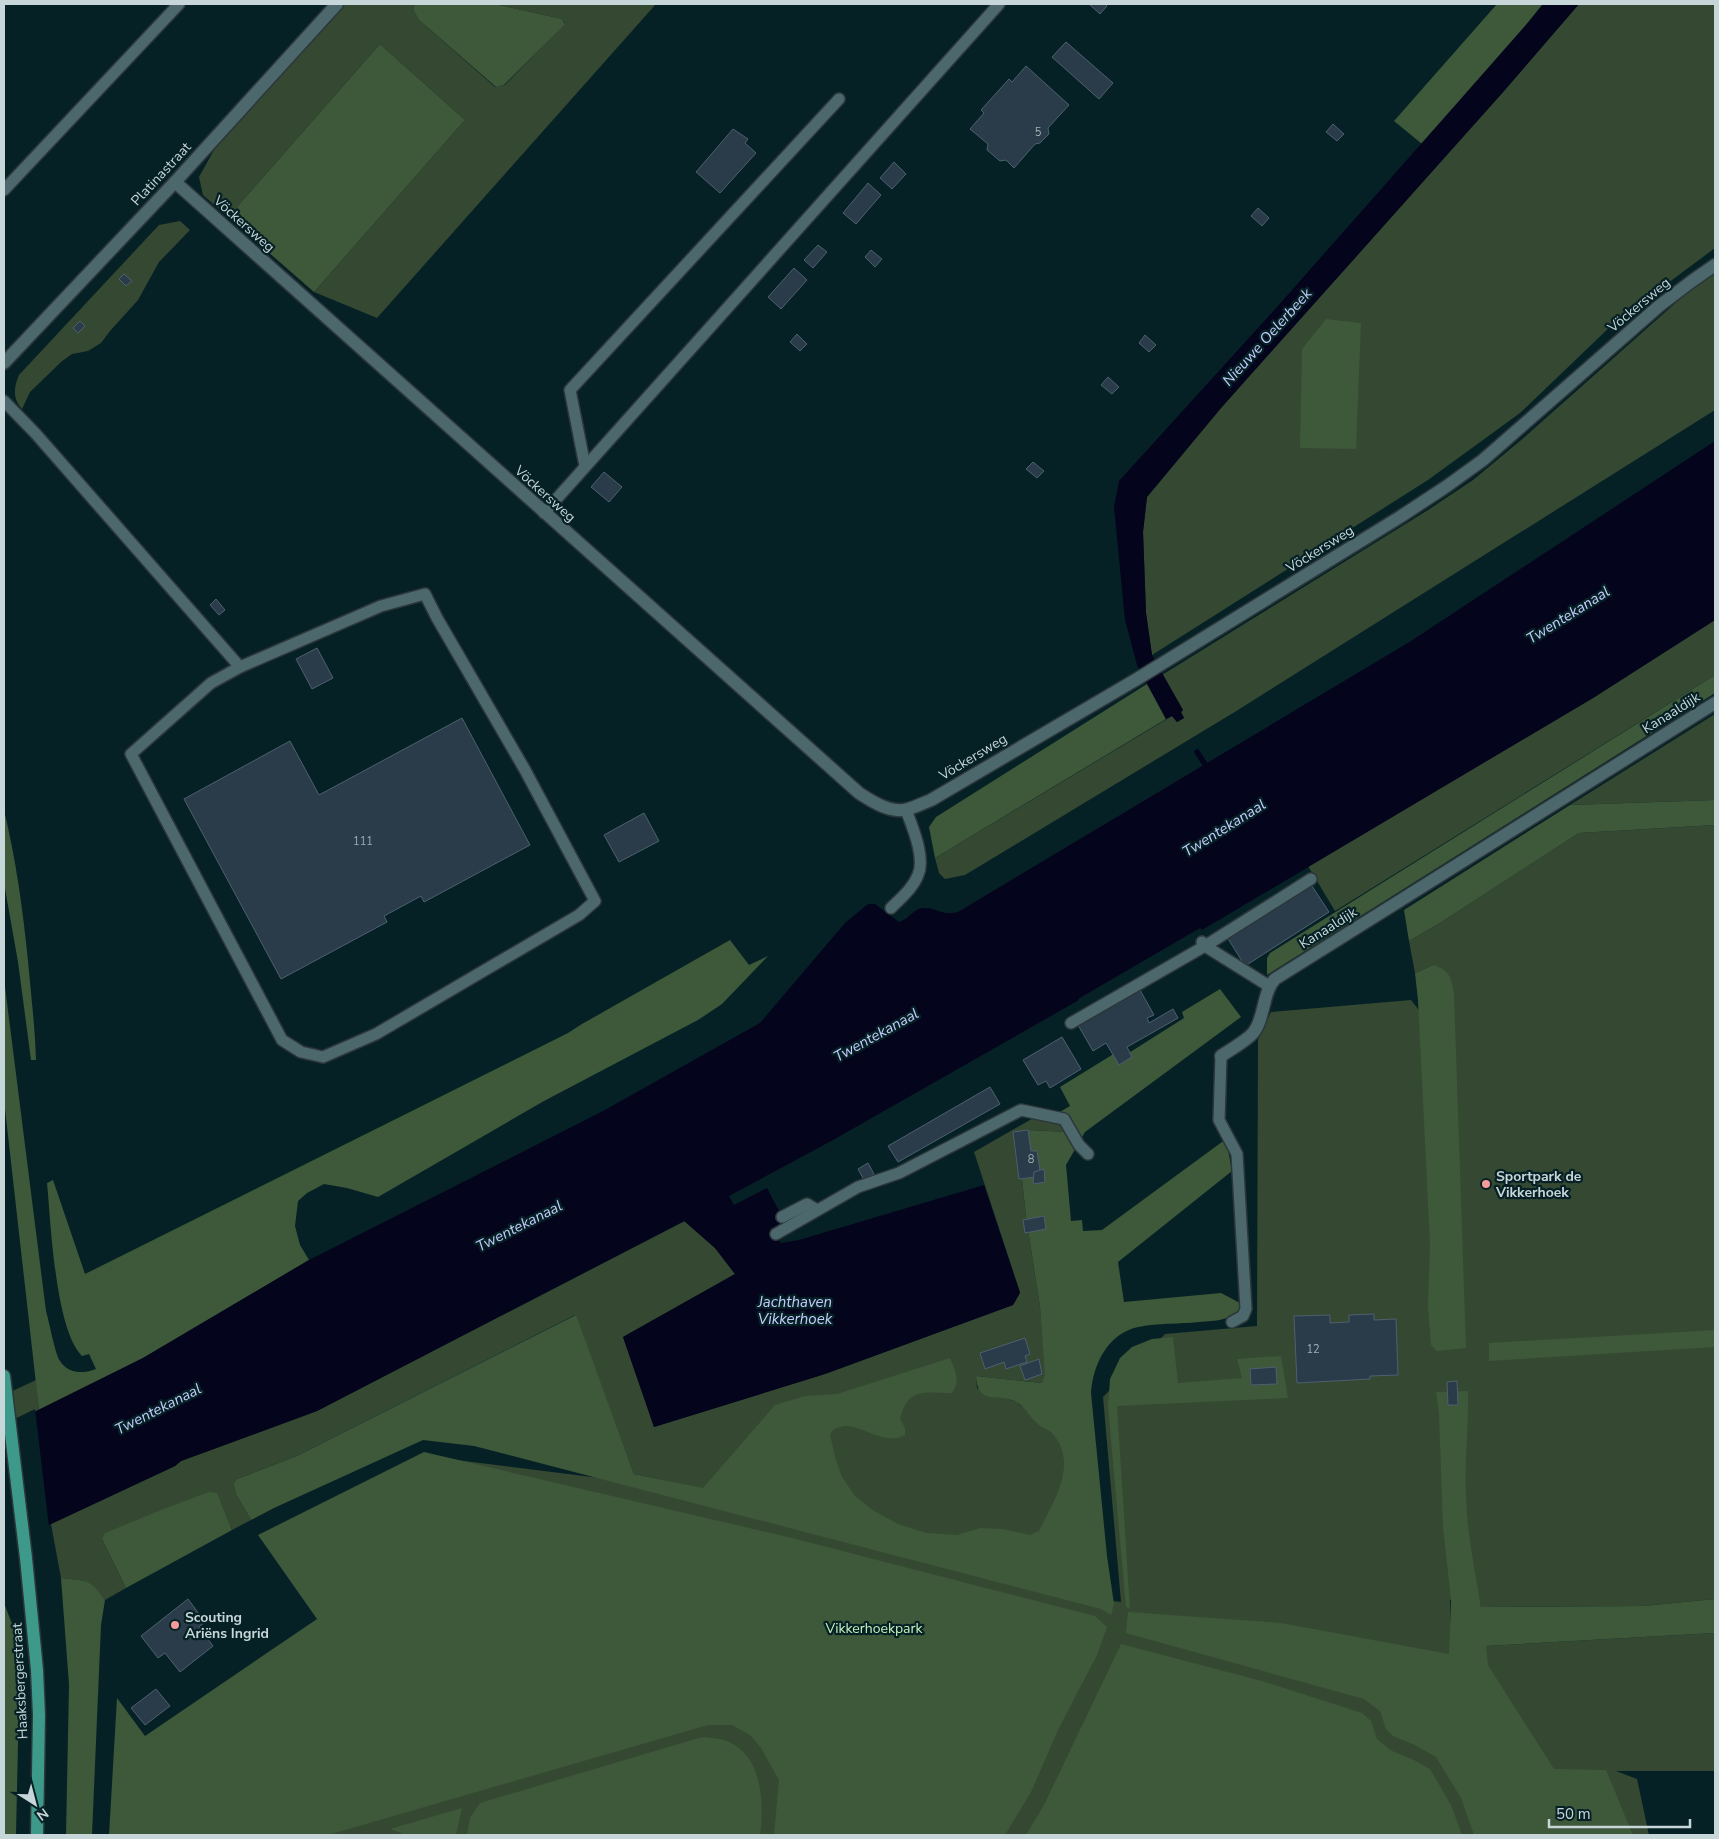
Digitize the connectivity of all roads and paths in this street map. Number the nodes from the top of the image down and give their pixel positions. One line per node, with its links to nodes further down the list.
1 (179, 4): 6 (lane)
2 (337, 4): 5 (street, Platinastraat)
3 (998, 4): 10 (lane)
4 (839, 99): 10 (lane)
5 (174, 182): 8 (street, Platinastraat); 11 (street, Vöckersweg)
6 (4, 190)
7 (1715, 265): 14 (street, Vöckersweg)
8 (4, 363)
9 (4, 401): 12 (lane)
10 (585, 466): 11 (lane)
11 (544, 513): 14 (street, Vöckersweg)
12 (240, 667): 12 (lane)
13 (1715, 703): 18 (street, Kanaaldijk)
14 (906, 810): 16 (lane)
15 (1311, 879): 17 (lane)
16 (891, 908)
17 (1203, 944): 18 (lane); 19 (lane)
18 (1269, 986): 20 (street)
19 (1071, 1024)
20 (1221, 1056): 25 (lane)
21 (1088, 1154): 22 (lane)
22 (817, 1210): 23 (lane); 24 (lane)
23 (782, 1217)
24 (776, 1234)
25 (1232, 1322)
26 (4, 1376): 27 (main road, Haaksbergerstraat)
27 (37, 1835)

